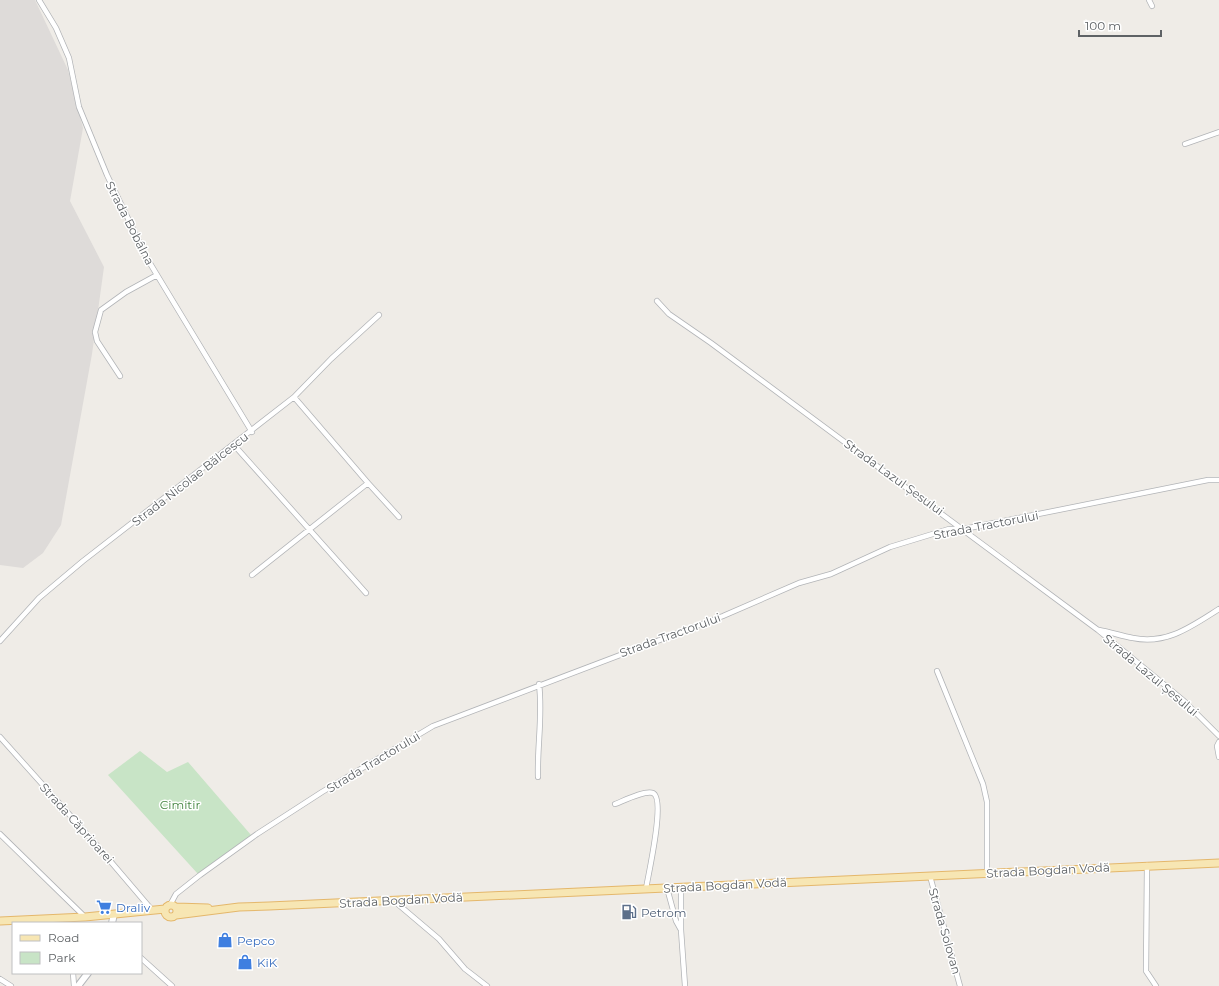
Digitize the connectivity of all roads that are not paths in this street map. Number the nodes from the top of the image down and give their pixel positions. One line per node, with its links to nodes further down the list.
1 (39, 0): 6 (street, Strada Bobâlna)
2 (1149, 0): 3 (street)
3 (1152, 6)
4 (1219, 132): 5 (street)
5 (1185, 144)
6 (157, 275): 9 (street); 11 (street, Strada Bobâlna)
7 (657, 301): 16 (street, Strada Lazul Șesului)
8 (379, 315): 10 (street, Strada Nicolae Bălcescu)
9 (120, 376)
10 (294, 397): 11 (street, Strada Nicolae Bălcescu); 14 (street)
11 (252, 432): 12 (street, Strada Nicolae Bălcescu)
12 (234, 445): 17 (street); 22 (street, Strada Nicolae Bălcescu)
13 (1219, 480): 16 (street, Strada Tractorului)
14 (368, 483): 15 (street); 17 (street)
15 (399, 517)
16 (964, 529): 21 (street, Strada Lazul Șesului); 24 (street, Strada Tractorului)
17 (310, 530): 18 (street); 19 (street)
18 (252, 575)
19 (366, 593)
20 (1219, 609): 21 (street)
21 (1098, 630): 25 (street, Strada Lazul Șesului)
22 (0, 641)
23 (937, 671): 34 (street)
24 (539, 684): 29 (street); 41 (street, Strada Tractorului)
25 (1219, 736)
26 (0, 737): 42 (street, Strada Căprioarei)
27 (1219, 742): 28 (street)
28 (1219, 757)
29 (538, 777)
30 (615, 804): 38 (street)
31 (0, 834): 45 (street)
32 (1219, 863): 33 (main road, Strada Bogdan Vodă)
33 (1147, 866): 34 (main road, Strada Bogdan Vodă); 61 (street)
34 (987, 873): 35 (main road, Strada Bogdan Vodă)
35 (930, 876): 36 (main road, Strada Bogdan Vodă); 60 (street, Strada Solovan)
36 (681, 887): 37 (main road, Strada Bogdan Vodă); 49 (street)
37 (667, 888): 38 (main road, Strada Bogdan Vodă); 49 (street)
38 (646, 889): 39 (main road, Strada Bogdan Vodă)
39 (393, 900): 40 (main road, Strada Bogdan Vodă); 58 (street)
40 (231, 908): 41 (main road, Strada Bogdan Vodă); 44 (main road, Strada Bogdan Vodă)
41 (169, 909): 42 (main road, Strada Bogdan Vodă); 44 (main road); 44 (main road, Strada Bogdan Vodă)
42 (152, 910): 43 (main road, Strada Bogdan Vodă)
43 (114, 914): 45 (main road, Strada Bogdan Vodă); 48 (street)
44 (176, 915)
45 (85, 917): 47 (main road, Strada Bogdan Vodă)
46 (0, 921): 47 (main road, Strada Bogdan Vodă)
47 (71, 921)
48 (112, 922)
49 (681, 930): 59 (street)
50 (142, 959): 57 (street)
51 (74, 974): 55 (street)
52 (87, 974): 56 (street)
53 (0, 979): 54 (street)
54 (11, 986)
55 (74, 986)
56 (78, 986)
57 (172, 986)
58 (487, 986)
59 (684, 986)
60 (960, 986)
61 (1156, 986)

